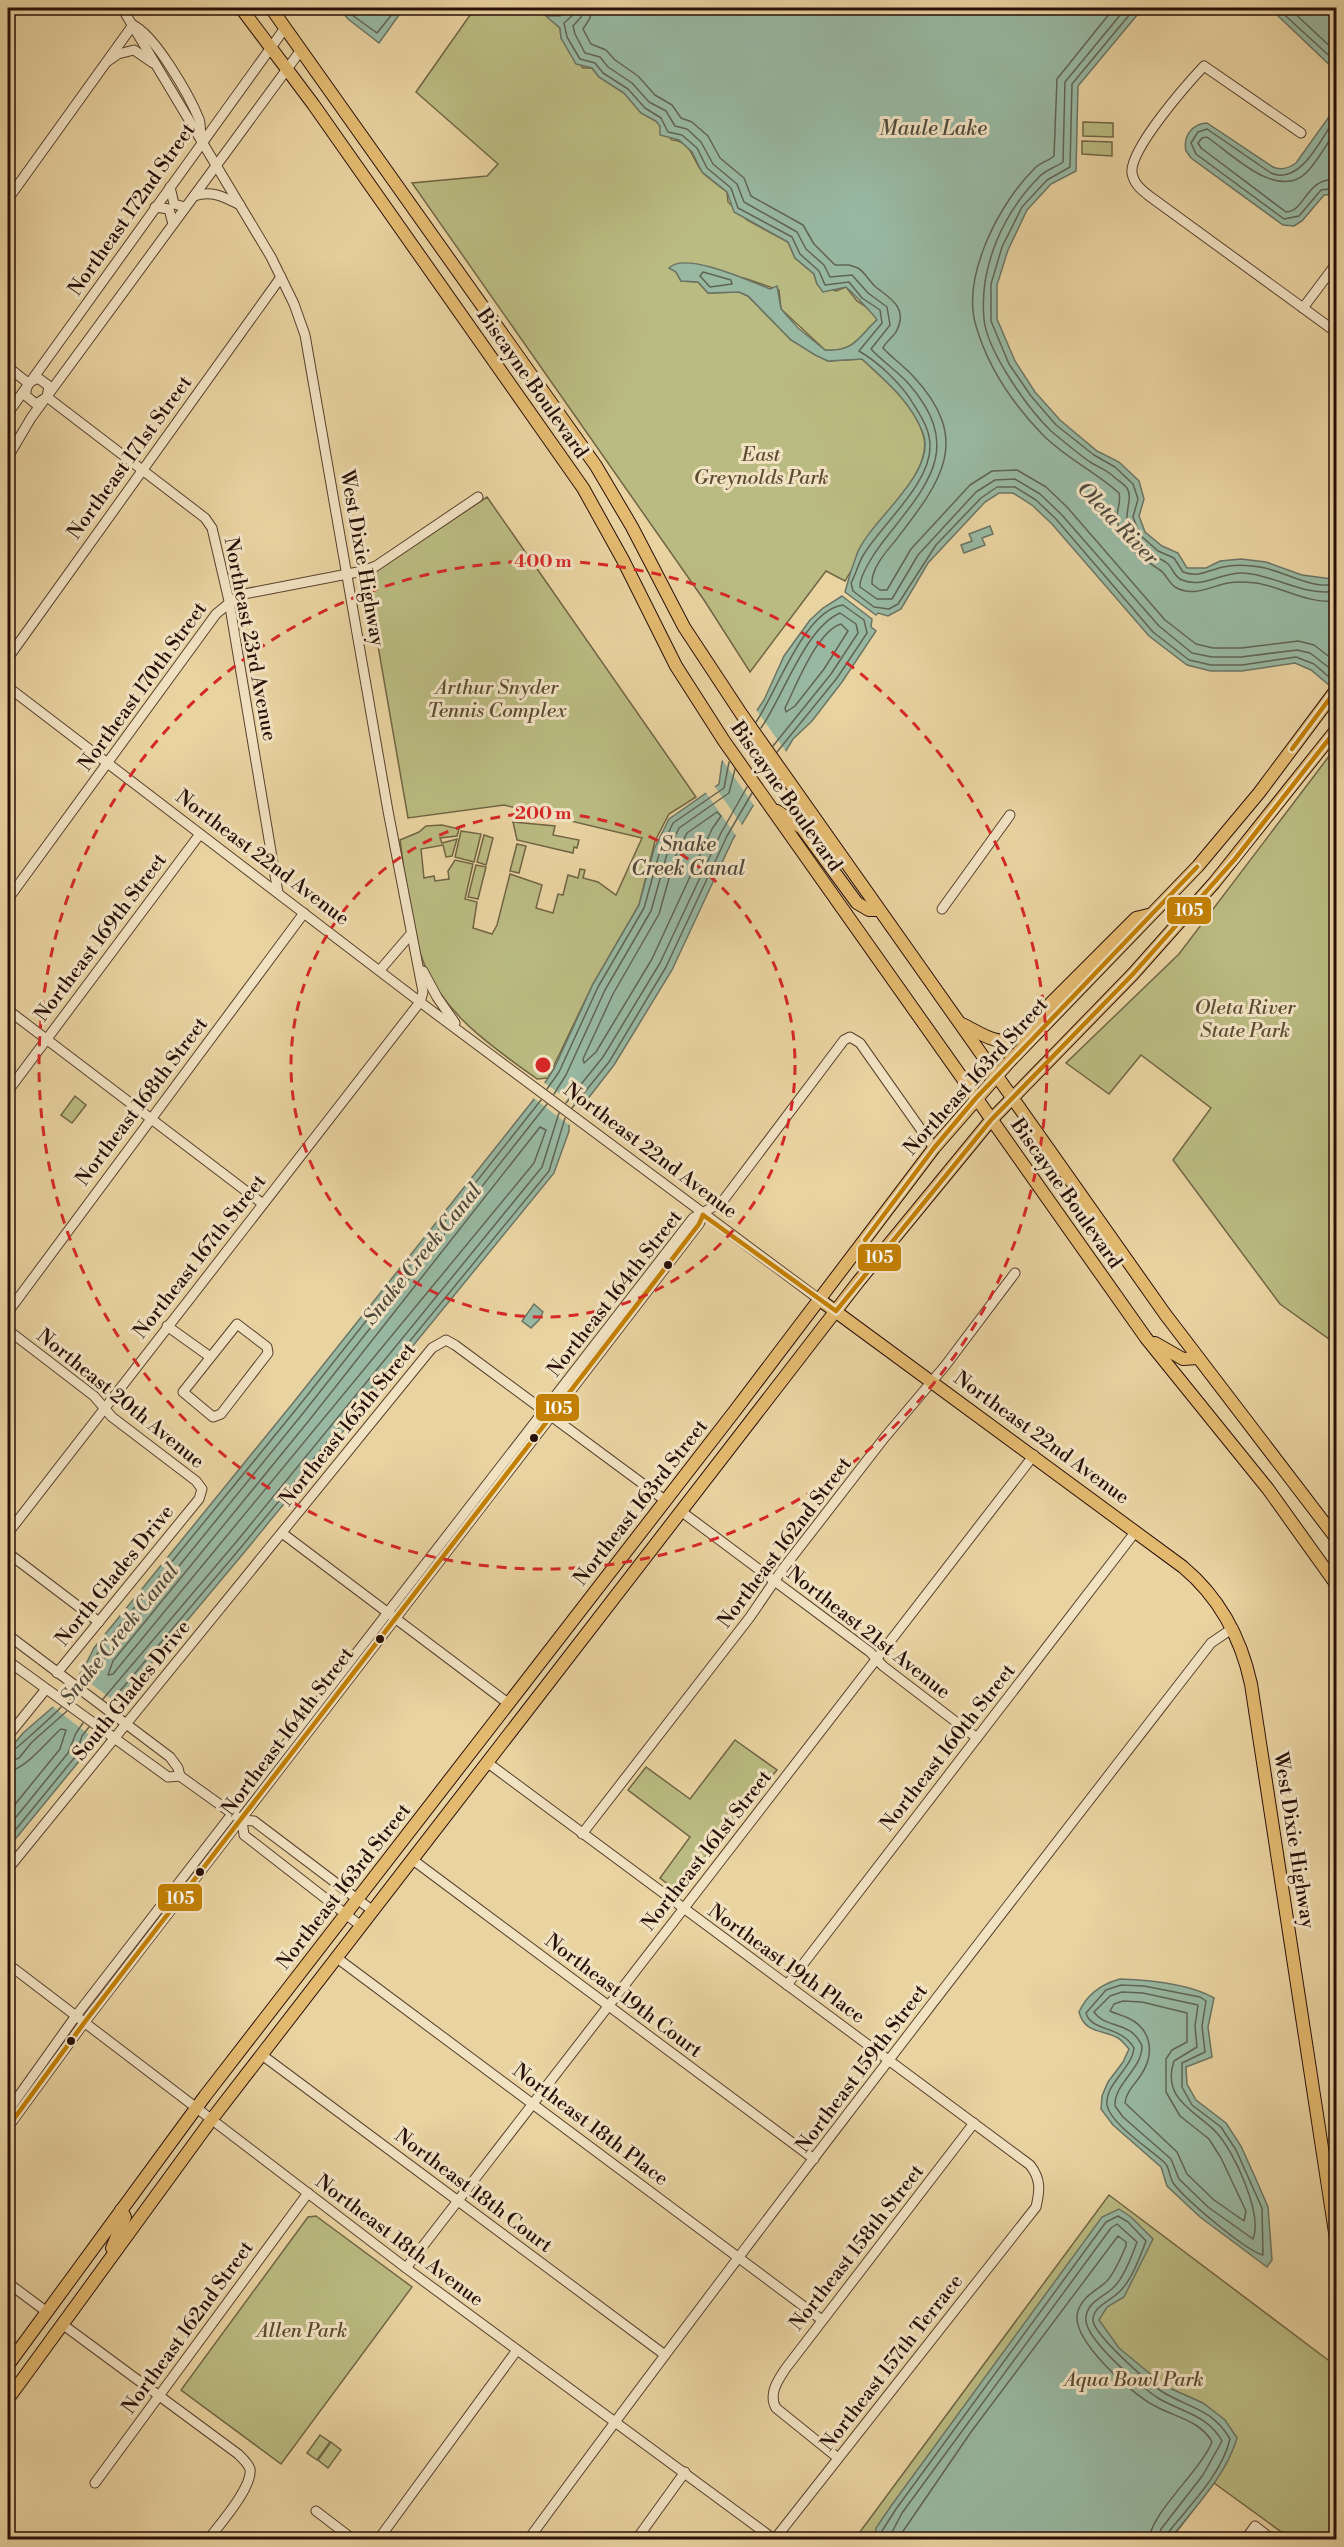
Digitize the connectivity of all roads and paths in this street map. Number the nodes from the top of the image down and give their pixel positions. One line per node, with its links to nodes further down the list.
1 (122, 8): 4 (street, West Dixie Highway)
2 (241, 8): 6 (main road, Biscayne Boulevard)
3 (271, 8): 5 (main road, Biscayne Boulevard)
4 (133, 25): 8 (street); 9 (street, West Dixie Highway); 12 (street, West Dixie Highway)
5 (285, 28): 6 (street, Northeast 172nd Street); 7 (main road, Biscayne Boulevard)
6 (270, 47): 10 (main road, Biscayne Boulevard); 12 (street, Northeast 172nd Street)
7 (301, 50): 10 (street, Northeast 172nd Street); 47 (main road, Biscayne Boulevard)
8 (103, 64): 9 (street); 16 (street)
9 (156, 66): 12 (street, West Dixie Highway)
10 (286, 69): 13 (street, Northeast 172nd Street); 40 (main road, Biscayne Boulevard)
11 (1300, 133): 23 (street)
12 (201, 142): 13 (street, West Dixie Highway); 14 (street, Northeast 172nd Street)
13 (215, 165): 15 (street, Northeast 172nd Street); 17 (street, West Dixie Highway)
14 (170, 187): 18 (street, Northeast 172nd Street); 19 (street)
15 (194, 196): 17 (street); 19 (street, Northeast 172nd Street)
16 (8, 199)
17 (240, 205): 22 (street, West Dixie Highway)
18 (156, 207): 20 (street); 26 (street, Northeast 172nd Street)
19 (185, 207): 20 (street, Northeast 172nd Street)
20 (172, 224): 27 (street, Northeast 172nd Street)
21 (1336, 264): 23 (street)
22 (281, 277): 30 (street, Northeast 171st Street); 32 (street, West Dixie Highway)
23 (1303, 308): 24 (street)
24 (1336, 332)
25 (8, 367): 26 (street)
26 (28, 383): 27 (street); 27 (street); 28 (street, Northeast 172nd Street)
27 (47, 397): 29 (street); 30 (street, Northeast 23rd Avenue)
28 (8, 413)
29 (8, 457)
30 (141, 470): 33 (street, Northeast 23rd Avenue); 34 (street, Northeast 171st Street)
31 (478, 497): 32 (street, Northeast 170th Street)
32 (345, 573): 33 (street, Northeast 170th Street); 50 (street, West Dixie Highway)
33 (229, 601): 38 (street, Northeast 170th Street); 44 (street, Northeast 23rd Avenue)
34 (8, 658)
35 (8, 687): 38 (street, Northeast 22nd Avenue)
36 (1334, 694): 39 (main road, Northeast 163rd Street)
37 (1336, 730): 41 (main road, Northeast 163rd Street)
38 (108, 764): 43 (street, Northeast 22nd Avenue); 45 (street, Northeast 170th Street)
39 (1259, 793): 41 (main road); 49 (main road, Northeast 163rd Street)
40 (767, 802): 47 (main road); 61 (main road, Biscayne Boulevard)
41 (1277, 807): 60 (main road, Northeast 163rd Street)
42 (1010, 815): 46 (street)
43 (200, 834): 44 (street, Northeast 22nd Avenue); 56 (street, Northeast 169th Street)
44 (278, 893): 48 (street, Northeast 22nd Avenue)
45 (8, 899)
46 (942, 909)
47 (879, 910): 55 (main road, Biscayne Boulevard)
48 (304, 913): 52 (street, Northeast 22nd Avenue); 62 (street, Northeast 168th Street)
49 (1152, 914): 55 (main road); 58 (main road, Northeast 163rd Street)
50 (410, 934): 51 (street, West Dixie Highway); 52 (street)
51 (413, 951): 53 (street, West Dixie Highway); 57 (street)
52 (380, 970): 53 (street, Northeast 22nd Avenue)
53 (420, 1002): 57 (street, Northeast 22nd Avenue); 65 (street, Northeast 167th Street)
54 (8, 1010): 56 (street)
55 (959, 1023): 58 (main road, Biscayne Boulevard)
56 (46, 1039): 59 (street, Northeast 169th Street); 62 (street)
57 (476, 1044): 66 (street, Northeast 22nd Avenue)
58 (996, 1076): 60 (main road, Biscayne Boulevard); 61 (main road, Northeast 163rd Street)
59 (8, 1091)
60 (1012, 1097): 63 (main road, Northeast 163rd Street); 75 (main road, Biscayne Boulevard)
61 (976, 1098): 63 (main road, Biscayne Boulevard); 64 (main road, Northeast 163rd Street)
62 (151, 1117): 65 (street); 70 (street, Northeast 168th Street)
63 (992, 1120): 69 (main road, Northeast 163rd Street); 73 (main road, Biscayne Boulevard)
64 (934, 1148): 66 (street, Northeast 164th Street); 68 (main road, Northeast 163rd Street)
65 (263, 1204): 71 (street, Northeast 167th Street)
66 (703, 1215): 68 (street, Northeast 22nd Avenue); 78 (street, Northeast 164th Street)
67 (1015, 1273): 76 (street, Northeast 162nd Street)
68 (820, 1300): 69 (main road, Northeast 22nd Avenue); 80 (main road, Northeast 163rd Street)
69 (836, 1311): 76 (main road, Northeast 22nd Avenue); 83 (main road, Northeast 163rd Street)
70 (8, 1312)
71 (167, 1326): 74 (street); 77 (street, Northeast 167th Street)
72 (8, 1330): 77 (street, Northeast 20th Avenue)
73 (1146, 1338): 75 (main road); 91 (main road, Biscayne Boulevard)
74 (210, 1356): 74 (street)
75 (1198, 1358): 87 (main road, Biscayne Boulevard)
76 (931, 1380): 79 (main road, Northeast 22nd Avenue); 90 (street, Northeast 162nd Street)
77 (103, 1408): 81 (street, Northeast 20th Avenue); 85 (street, Northeast 167th Street)
78 (548, 1412): 82 (street); 86 (street, Northeast 165th Street); 92 (street, Northeast 164th Street)
79 (1034, 1455): 84 (main road, Northeast 22nd Avenue); 96 (street, Northeast 161st Street)
80 (685, 1476): 82 (main road, Northeast 163rd Street); 83 (main road)
81 (200, 1499): 93 (street, North Glades Drive)
82 (666, 1501): 88 (main road); 100 (main road, Northeast 163rd Street)
83 (682, 1512): 88 (main road, Northeast 163rd Street); 90 (street, Northeast 21st Avenue)
84 (1136, 1531): 94 (main road, Northeast 22nd Avenue); 103 (street, Northeast 160th Street)
85 (8, 1533)
86 (282, 1533): 92 (street); 101 (street, South Glades Drive)
87 (1336, 1538)
88 (660, 1540): 105 (main road, Northeast 163rd Street)
89 (8, 1553): 93 (street)
90 (775, 1582): 96 (street, Northeast 21st Avenue); 112 (street, Northeast 162nd Street)
91 (1336, 1584)
92 (394, 1615): 100 (street); 106 (street, Northeast 164th Street)
93 (99, 1622): 98 (street, North Glades Drive)
94 (1233, 1628): 127 (street, Northeast 159th Street); 139 (main road, West Dixie Highway)
95 (8, 1635): 98 (street)
96 (876, 1660): 103 (street, Northeast 21st Avenue); 116 (street, Northeast 161st Street)
97 (8, 1661): 99 (street)
98 (57, 1673): 101 (street)
99 (46, 1689): 102 (street); 104 (street)
100 (509, 1704): 105 (main road); 111 (main road, Northeast 163rd Street)
101 (126, 1724): 104 (street, South Glades Drive); 108 (street)
102 (8, 1736)
103 (977, 1738): 122 (street, Northeast 160th Street)
104 (114, 1739): 108 (street); 114 (street, South Glades Drive)
105 (505, 1740): 107 (main road, Northeast 163rd Street)
106 (282, 1758): 109 (street, Northeast 164th Street); 110 (street, Northeast 164th Street)
107 (488, 1762): 112 (street, Northeast 19th Place); 113 (main road, Northeast 163rd Street)
108 (180, 1776): 109 (street)
109 (233, 1814): 110 (street); 124 (street, Northeast 164th Street)
110 (242, 1820): 115 (street); 118 (street); 125 (street, Northeast 164th Street)
111 (417, 1822): 113 (main road); 115 (main road, Northeast 163rd Street)
112 (582, 1834): 116 (street, Northeast 19th Place)
113 (413, 1860): 117 (main road, Northeast 163rd Street); 123 (street, Northeast 19th Court)
114 (8, 1869)
115 (358, 1899): 117 (street); 118 (main road, Northeast 163rd Street)
116 (683, 1908): 122 (street, Northeast 19th Place); 123 (street, Northeast 161st Street)
117 (373, 1911): 119 (main road, Northeast 163rd Street)
118 (346, 1913): 119 (street); 129 (main road, Northeast 163rd Street)
119 (361, 1926): 120 (main road, Northeast 163rd Street)
120 (337, 1958): 126 (main road, Northeast 163rd Street); 128 (street, Northeast 18th Place)
121 (8, 1964): 124 (street, Northeast 18th Avenue)
122 (787, 1985): 127 (street, Northeast 19th Place)
123 (609, 2006): 128 (street, Northeast 161st Street); 134 (street, Northeast 19th Court)
124 (75, 2017): 125 (street, Northeast 18th Avenue); 130 (street, Northeast 164th Street)
125 (84, 2023): 129 (street, Northeast 18th Avenue); 133 (street, Northeast 164th Street)
126 (262, 2055): 131 (main road, Northeast 163rd Street); 136 (street, Northeast 18th Court)
127 (889, 2061): 132 (street, Northeast 19th Place); 134 (street, Northeast 159th Street)
128 (533, 2104): 136 (street, Northeast 161st Street); 140 (street, Northeast 18th Place)
129 (197, 2107): 131 (street, Northeast 18th Avenue); 138 (main road, Northeast 163rd Street)
130 (8, 2111)
131 (212, 2119): 135 (street, Northeast 18th Avenue); 141 (main road, Northeast 163rd Street)
132 (974, 2123): 137 (street, Northeast 19th Place); 146 (street, Northeast 158th Street)
133 (8, 2127)
134 (814, 2160): 140 (street, Northeast 159th Street)
135 (308, 2193): 142 (street, Northeast 18th Avenue); 152 (street, Northeast 162nd Street)
136 (458, 2201): 142 (street, Northeast 161st Street); 150 (street, Northeast 18th Court)
137 (1036, 2207): 155 (street, Northeast 157th Terrace)
138 (121, 2210): 141 (main road); 144 (main road, Northeast 163rd Street)
139 (1336, 2239)
140 (740, 2257): 146 (street, Northeast 18th Place); 150 (street, Northeast 159th Street)
141 (109, 2260): 147 (main road, Northeast 163rd Street)
142 (406, 2268): 149 (street, Northeast 18th Avenue)
143 (8, 2283): 145 (street)
144 (65, 2286): 145 (main road, Northeast 163rd Street); 147 (main road)
145 (46, 2312): 148 (main road); 151 (main road, Northeast 163rd Street)
146 (822, 2320): 155 (street, Northeast 158th Street)
147 (62, 2324): 148 (main road, Northeast 163rd Street); 152 (street)
148 (43, 2350): 153 (main road, Northeast 163rd Street)
149 (518, 2350): 154 (street, Northeast 18th Avenue); 162 (street)
150 (665, 2355): 154 (street, Northeast 159th Street)
151 (8, 2365)
152 (160, 2396): 157 (street, Northeast 162nd Street); 160 (street)
153 (8, 2399)
154 (615, 2421): 156 (street, Northeast 18th Avenue); 163 (street, Northeast 159th Street)
155 (838, 2458): 159 (street, Northeast 157th Terrace)
156 (685, 2472): 159 (street, Northeast 18th Avenue); 164 (street)
157 (95, 2483)
158 (316, 2511): 161 (street)
159 (774, 2539)
160 (208, 2540)
161 (354, 2540)
162 (378, 2540)
163 (528, 2540)
164 (636, 2540)
165 (1245, 2540): 166 (street)
166 (1273, 2540)

